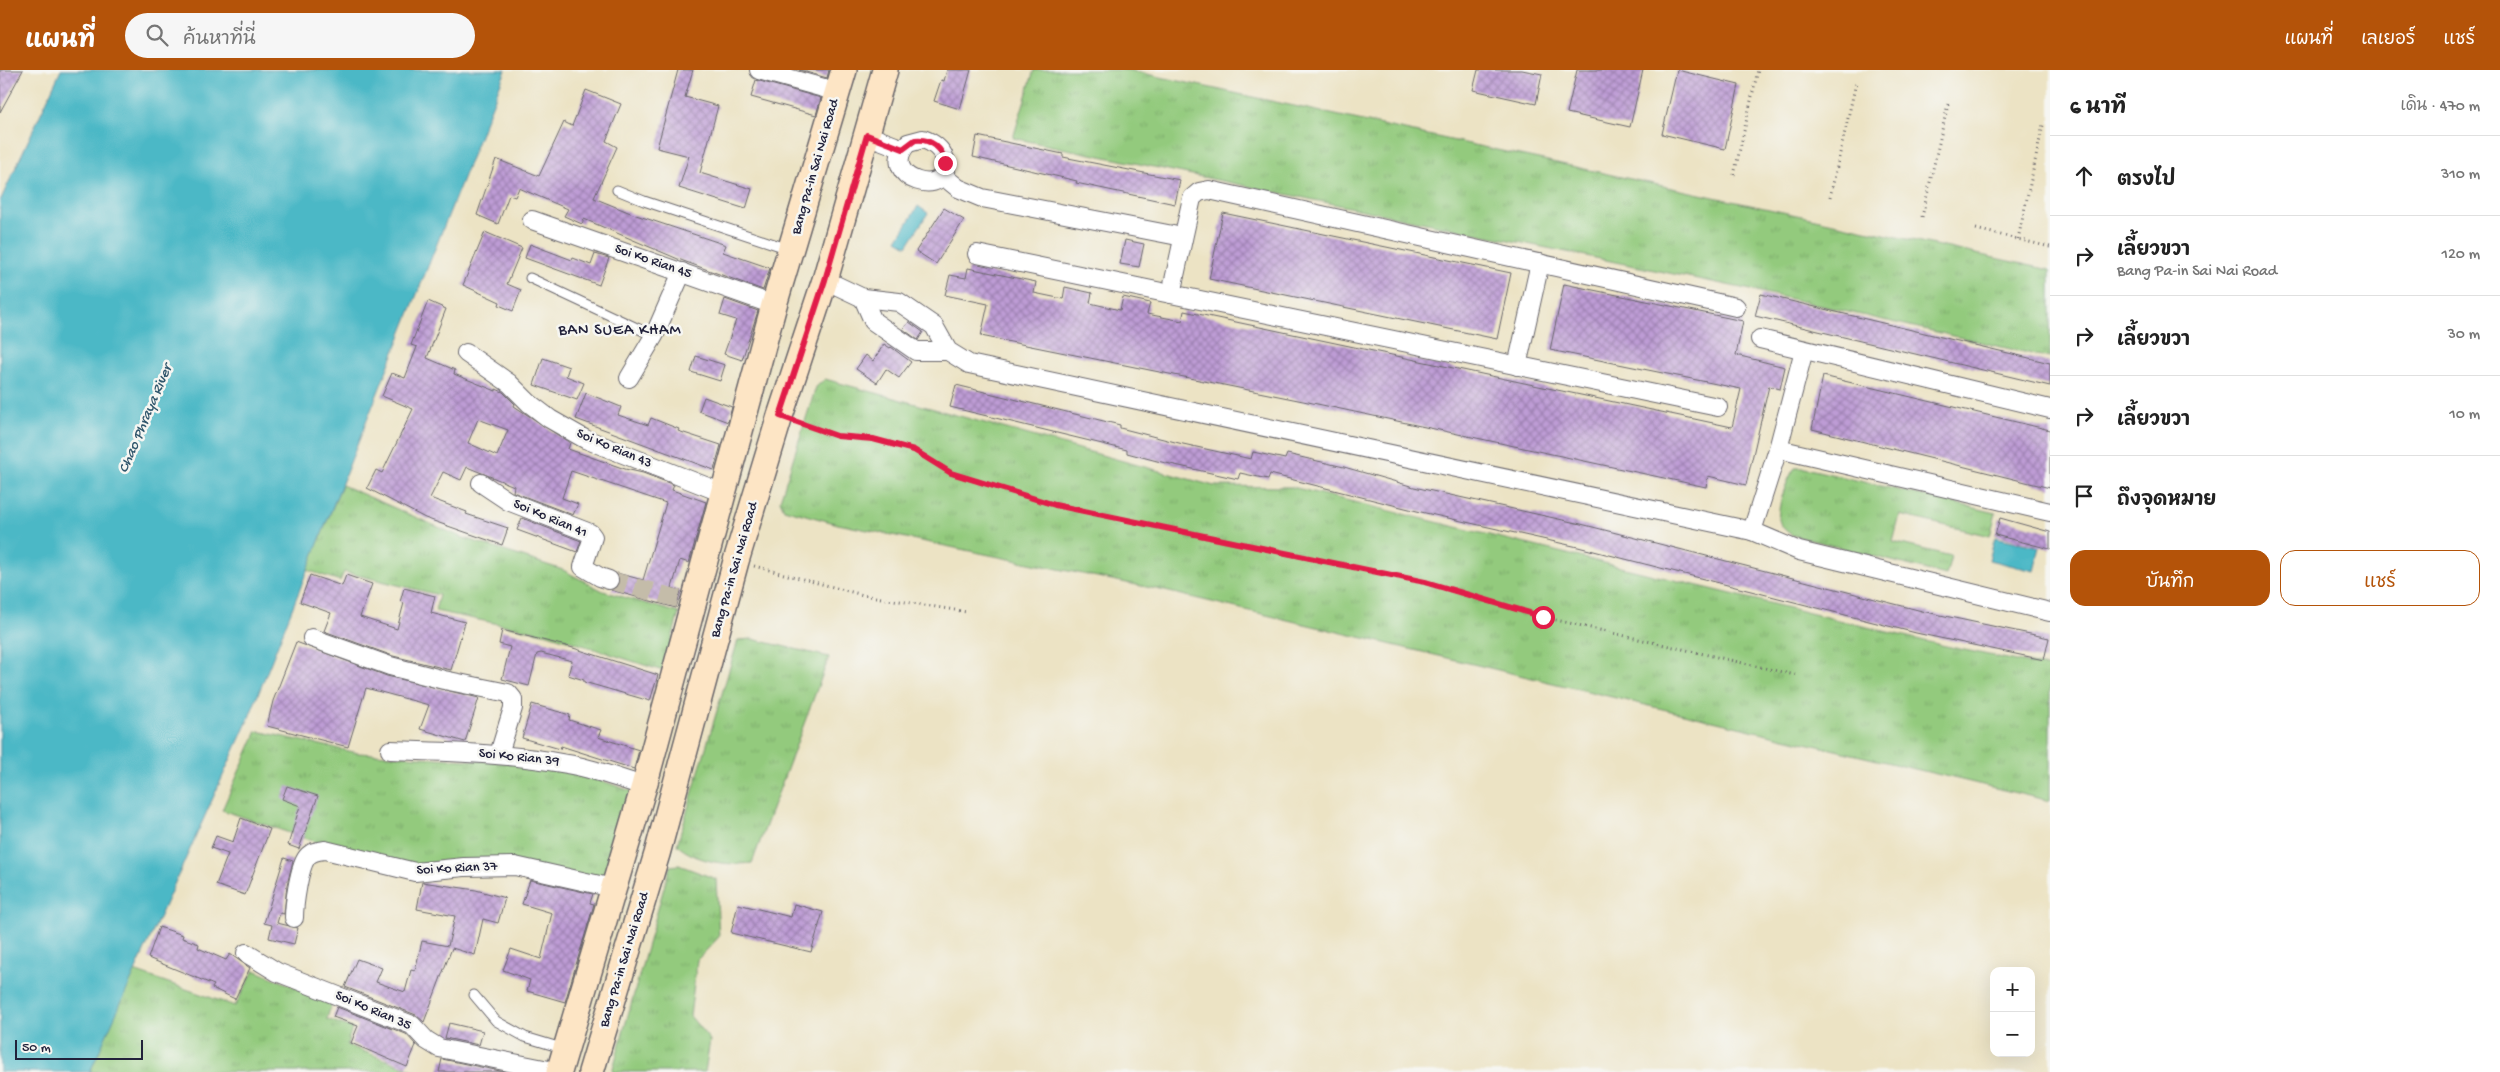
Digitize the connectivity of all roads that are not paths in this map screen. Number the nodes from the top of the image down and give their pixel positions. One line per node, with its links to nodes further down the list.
1 (759, 70): 3 (street)
2 (885, 70): 4 (main road, Bang Pa-in Sai Nai Road)
3 (841, 81): 10 (main road, Bang Pa-in Sai Nai Road)
4 (867, 135): 5 (street); 15 (main road, Bang Pa-in Sai Nai Road)
5 (903, 149): 6 (street); 6 (street)
6 (942, 176): 9 (street)
7 (617, 190): 10 (lane)
8 (532, 220): 13 (street, Soi Ko Rian 45)
9 (1183, 237): 12 (street); 16 (street)
10 (792, 250): 18 (main road, Bang Pa-in Sai Nai Road)
11 (977, 254): 16 (street)
12 (1540, 263): 19 (street); 25 (street)
13 (682, 272): 18 (street, Soi Ko Rian 45); 20 (street)
14 (530, 278): 20 (lane)
15 (825, 280): 17 (street); 45 (main road, Bang Pa-in Sai Nai Road)
16 (1171, 294): 25 (street)
17 (863, 298): 23 (street); 23 (street)
18 (774, 305): 31 (main road, Bang Pa-in Sai Nai Road)
19 (1736, 307)
20 (654, 336): 26 (street)
21 (1760, 339): 22 (street)
22 (1804, 350): 28 (street); 29 (street)
23 (948, 351): 33 (street)
24 (466, 353): 31 (street, Soi Ko Rian 43)
25 (1517, 366): 27 (street)
26 (629, 378)
27 (1718, 407)
28 (2050, 409)
29 (1778, 448): 32 (street); 33 (street)
30 (481, 483): 34 (street, Soi Ko Rian 41)
31 (723, 493): 39 (main road, Bang Pa-in Sai Nai Road)
32 (2050, 512)
33 (1752, 531): 35 (street)
34 (609, 580)
35 (2050, 612)
36 (312, 638): 38 (street)
37 (390, 750): 38 (street, Soi Ko Rian 39)
38 (499, 754): 39 (street, Soi Ko Rian 39)
39 (644, 786): 40 (main road, Bang Pa-in Sai Nai Road)
40 (613, 888): 41 (street, Soi Ko Rian 37); 44 (main road, Bang Pa-in Sai Nai Road)
41 (294, 918)
42 (246, 953): 44 (street, Soi Ko Rian 35)
43 (474, 996): 44 (lane)
44 (561, 1064)
45 (591, 1072)

